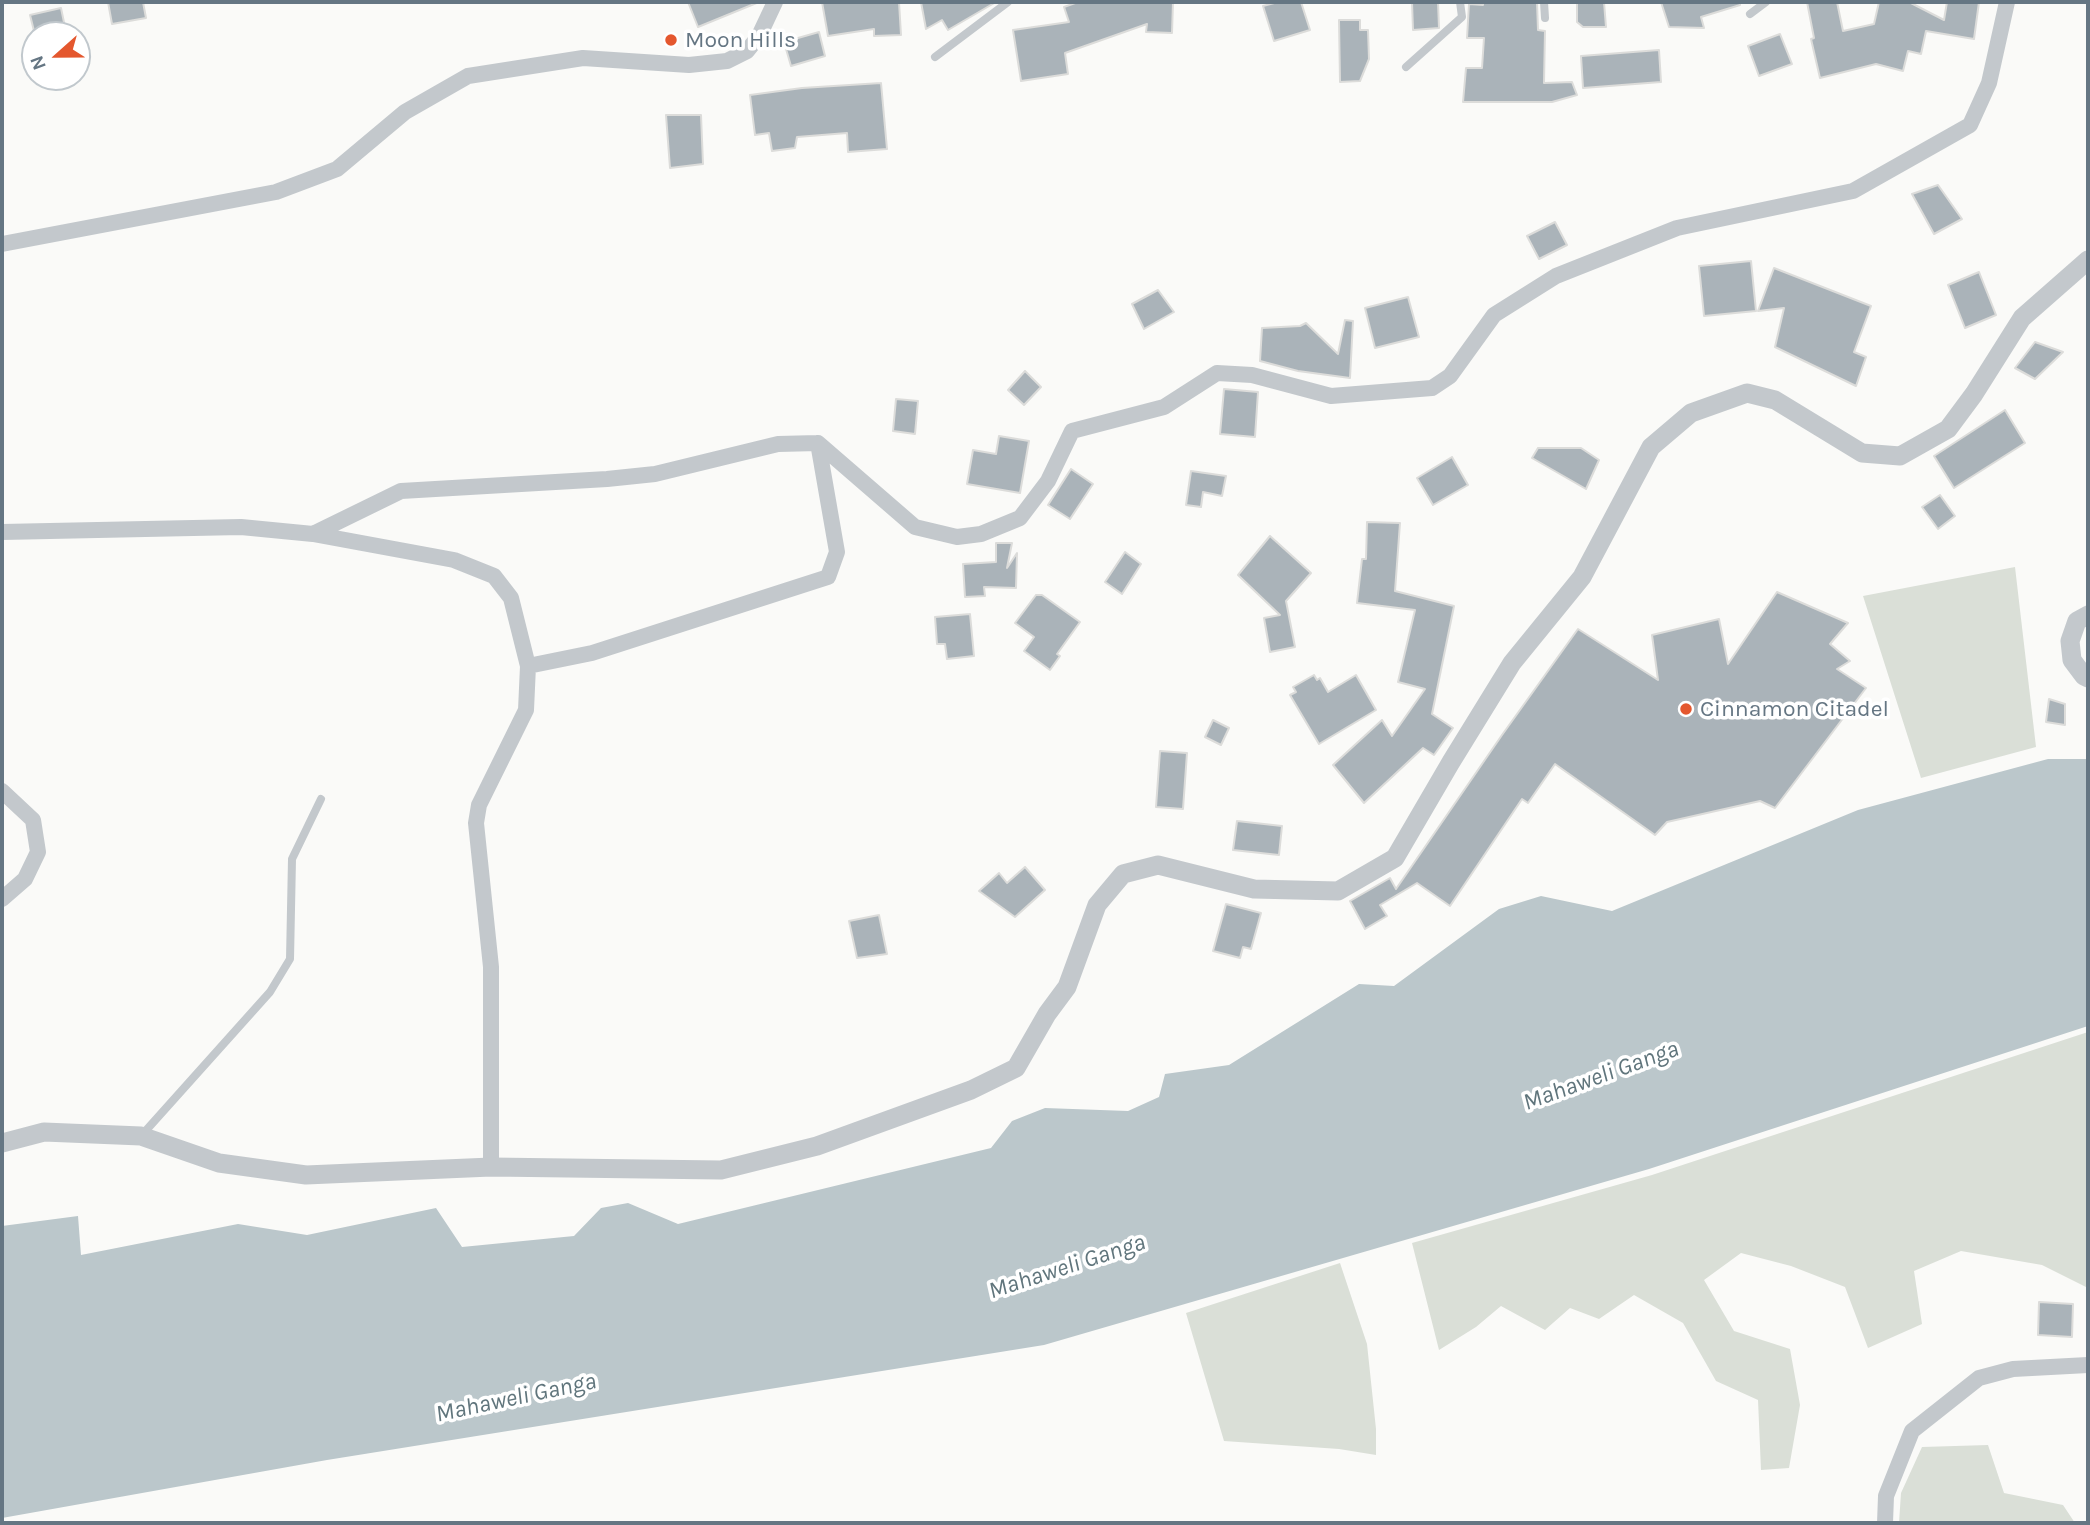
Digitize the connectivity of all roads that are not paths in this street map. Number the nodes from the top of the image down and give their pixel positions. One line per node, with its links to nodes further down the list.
1 (775, 2): 11 (street)
2 (1008, 2): 9 (lane)
3 (1460, 2): 10 (lane)
4 (1544, 2): 8 (lane)
5 (1766, 2): 7 (lane)
6 (2007, 2): 13 (street)
7 (1750, 13)
8 (1545, 18)
9 (935, 57)
10 (1406, 67)
11 (2, 244)
12 (2088, 260): 24 (street)
13 (818, 443): 15 (street); 17 (street)
14 (2, 532): 15 (street)
15 (313, 534): 17 (street)
16 (2088, 615): 18 (street)
17 (528, 666): 24 (street)
18 (2088, 678)
19 (2, 791): 21 (street)
20 (321, 799): 22 (lane)
21 (2, 899)
22 (141, 1136): 23 (street); 24 (street)
23 (2, 1143)
24 (491, 1167)
25 (2088, 1365): 26 (street)
26 (1885, 1523)

